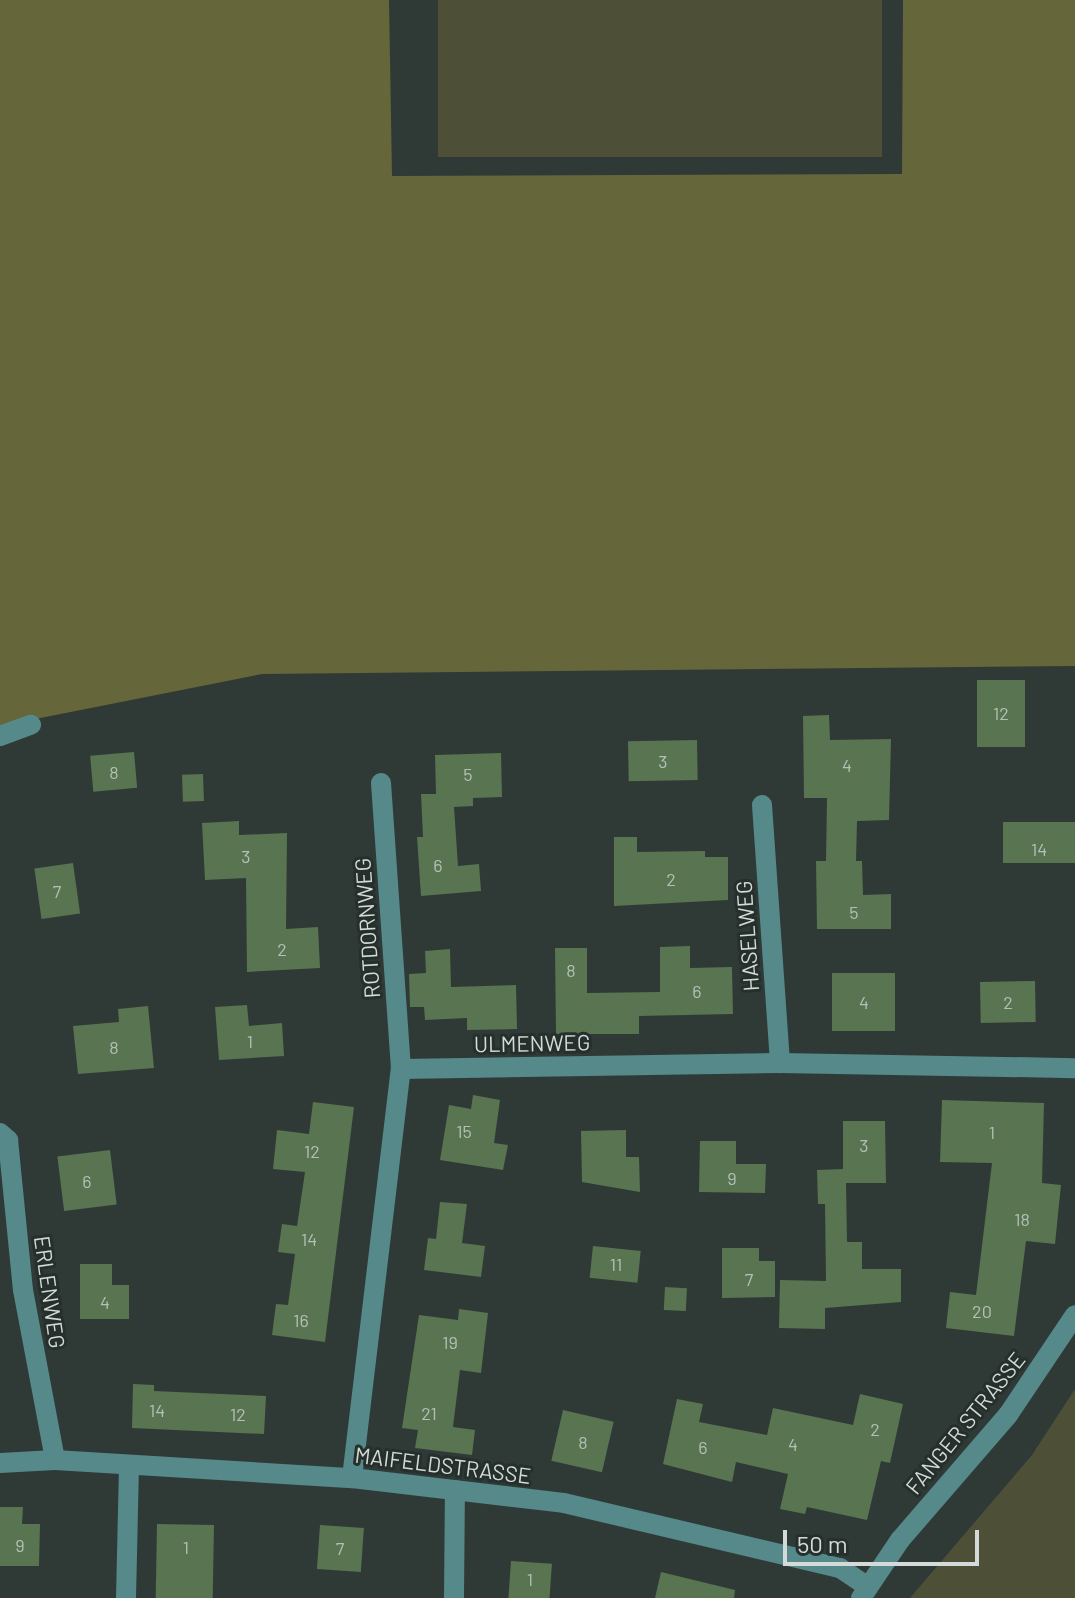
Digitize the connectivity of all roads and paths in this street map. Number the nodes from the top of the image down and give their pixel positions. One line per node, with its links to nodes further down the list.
1 (31, 725): 2 (street)
2 (0, 736)
3 (381, 783): 7 (street, ROTDORNWEG)
4 (762, 805): 5 (street, HASELWEG)
5 (780, 1063): 6 (street, ULMENWEG); 7 (street, ULMENWEG)
6 (1075, 1068)
7 (401, 1069): 13 (street)
8 (0, 1133): 10 (street, ERLENWEG)
9 (1075, 1315): 15 (street, FANGER STRASSE)
10 (55, 1460): 11 (street, MAIFELDSTRASSE); 12 (street, MAIFELDSTRASSE)
11 (0, 1463)
12 (129, 1466): 13 (street, MAIFELDSTRASSE); 16 (street)
13 (352, 1478): 14 (street, MAIFELDSTRASSE)
14 (455, 1490): 15 (street, MAIFELDSTRASSE); 17 (street)
15 (864, 1592)
16 (126, 1598)
17 (454, 1598)

